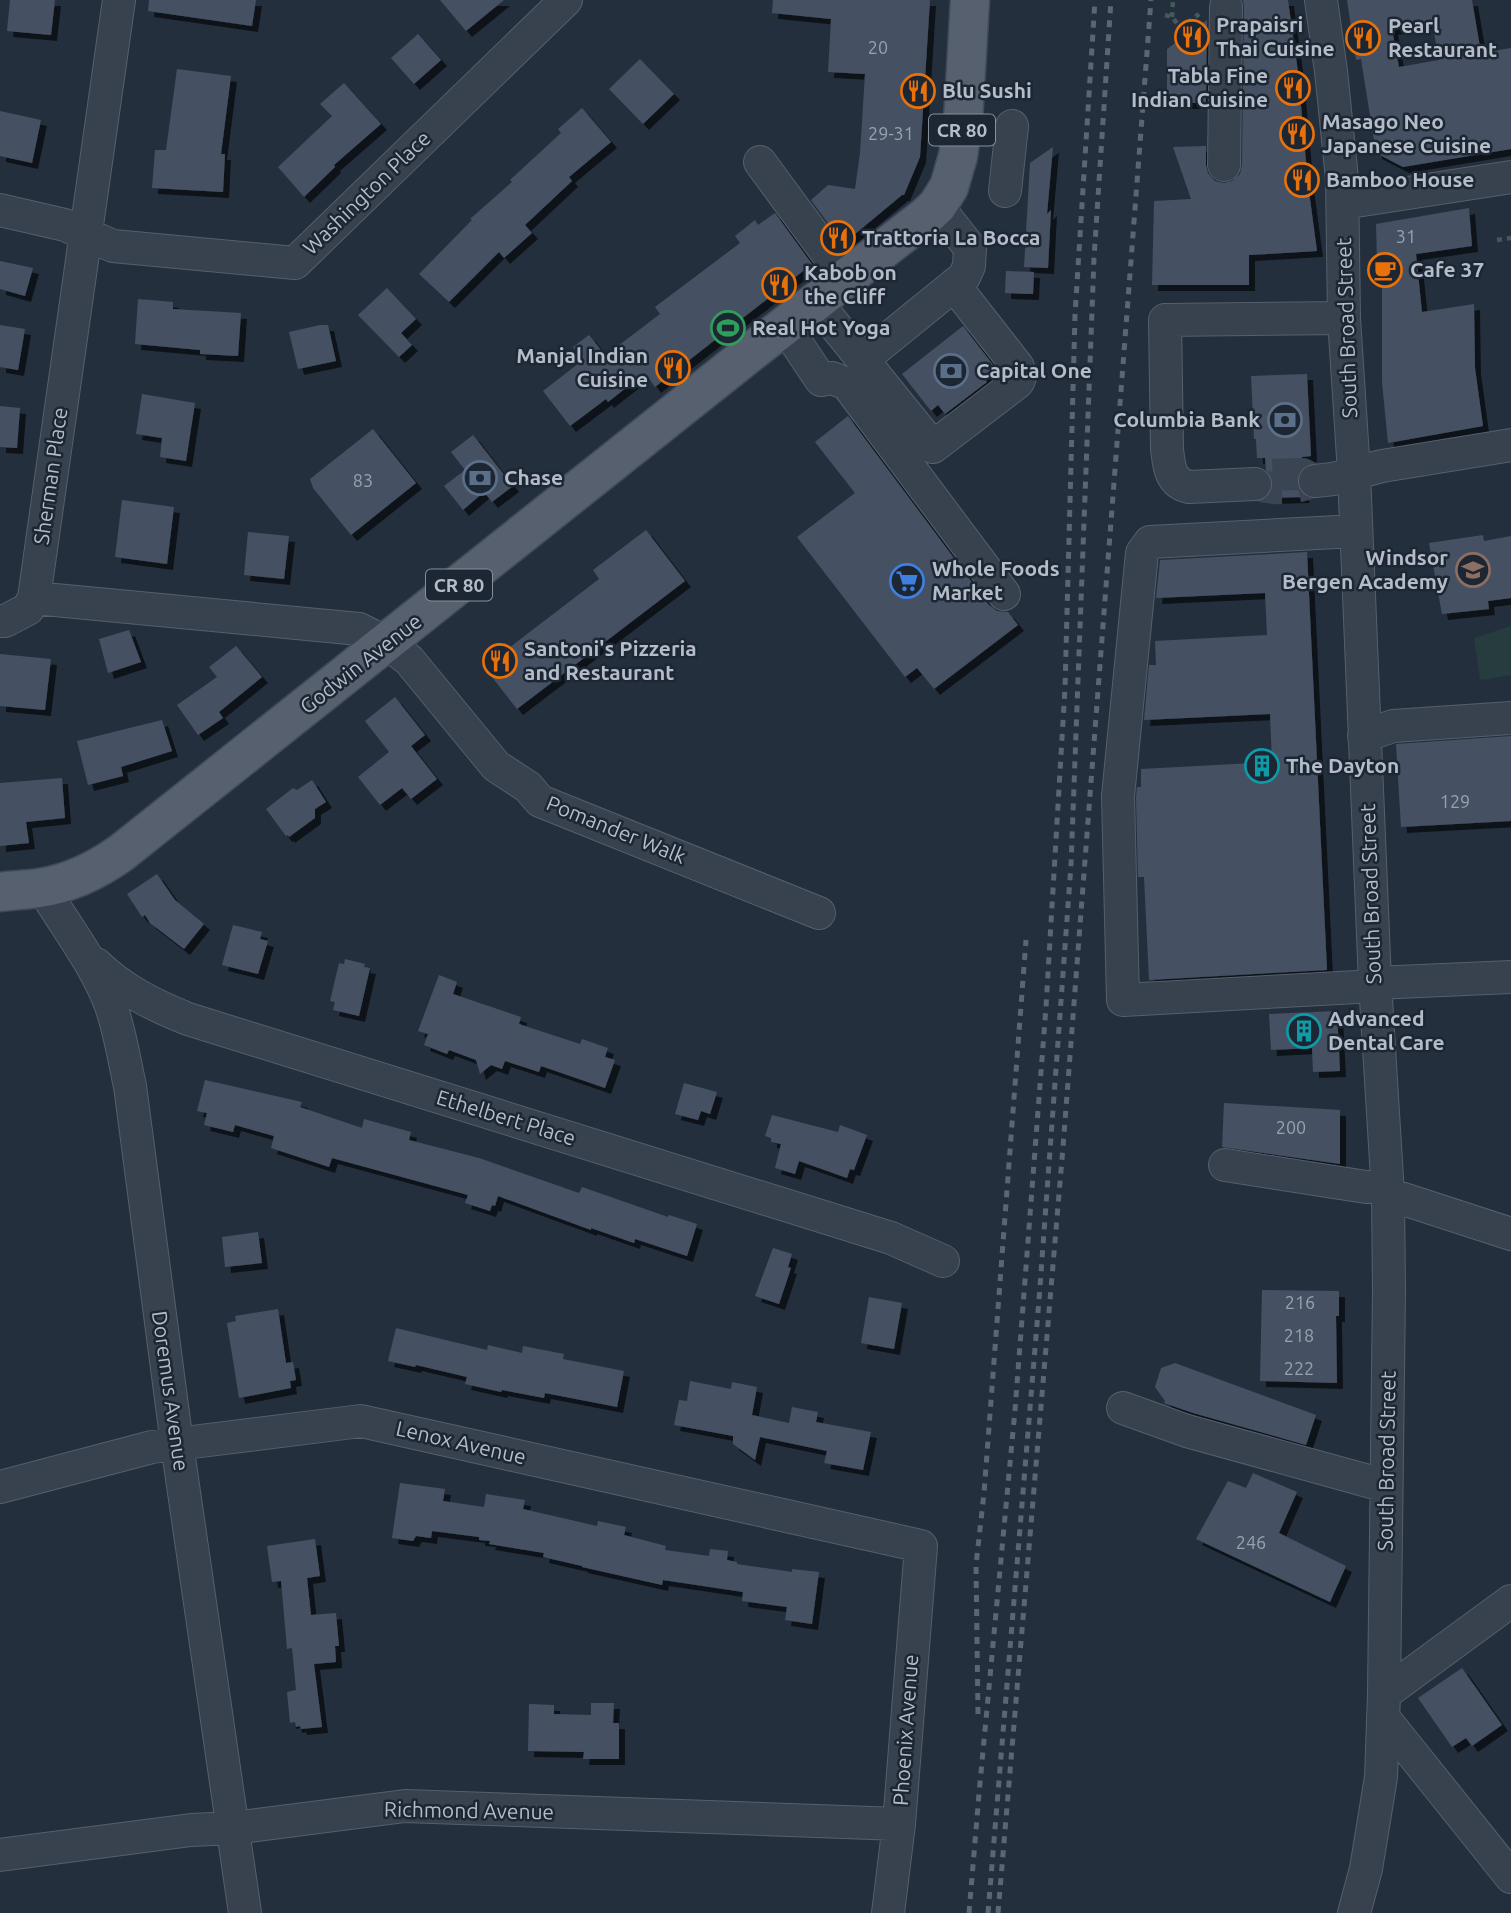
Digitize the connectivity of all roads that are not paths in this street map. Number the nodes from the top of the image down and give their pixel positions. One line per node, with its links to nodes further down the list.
1 (119, 0): 14 (street, Sherman Place)
2 (566, 0): 14 (street, Washington Place)
3 (970, 0): 12 (main road, CR 80)
4 (1321, 0): 11 (street, South Broad Street)
5 (1217, 7): 8 (street)
6 (1012, 126): 10 (street)
7 (760, 162): 16 (street)
8 (1224, 165)
9 (1511, 177): 11 (street)
10 (1005, 191)
11 (1343, 203): 17 (street, South Broad Street)
12 (937, 206): 15 (street); 16 (main road, Godwin Avenue / CR 80)
13 (0, 210): 14 (street, Washington Place)
14 (86, 234): 26 (street, Sherman Place)
15 (954, 285): 19 (street); 19 (street)
16 (831, 290): 18 (main road, Godwin Avenue / CR 80); 19 (street)
17 (1344, 318): 21 (street, South Broad Street); 23 (street)
18 (785, 326): 25 (street); 28 (main road, Godwin Avenue / CR 80)
19 (863, 359)
20 (1511, 445): 21 (street)
21 (1354, 473): 22 (street); 24 (street, South Broad Street)
22 (1315, 481)
23 (1255, 484)
24 (1356, 531): 30 (street, South Broad Street); 36 (street)
25 (1004, 594)
26 (34, 598): 27 (street); 28 (street)
27 (0, 621)
28 (387, 643): 31 (main road, Godwin Avenue / CR 80); 33 (street, Pomander Walk)
29 (1511, 718): 30 (street)
30 (1364, 736): 36 (street, South Broad Street)
31 (42, 887): 32 (main road, Godwin Avenue / CR 80); 34 (street, Doremus Avenue)
32 (0, 892)
33 (819, 913)
34 (81, 951): 40 (street, Ethelbert Place); 42 (street, Doremus Avenue)
35 (1511, 977): 36 (street)
36 (1375, 983): 38 (street, South Broad Street)
37 (1225, 1165): 38 (street)
38 (1387, 1190): 39 (street); 43 (street, South Broad Street)
39 (1511, 1234)
40 (943, 1261)
41 (1123, 1408): 43 (street)
42 (177, 1444): 44 (street, Lenox Avenue); 45 (street, Lenox Avenue); 49 (street, Doremus Avenue)
43 (1386, 1486): 47 (street, South Broad Street)
44 (0, 1487)
45 (921, 1546): 48 (street, Phoenix Avenue)
46 (1511, 1601): 47 (street)
47 (1383, 1706): 51 (street); 54 (street, South Broad Street)
48 (899, 1824): 49 (street, Richmond Avenue); 53 (street, Phoenix Avenue)
49 (234, 1828): 50 (street, Richmond Avenue); 52 (street, Doremus Avenue)
50 (0, 1855)
51 (1511, 1877)
52 (245, 1913)
53 (888, 1913)
54 (1354, 1913)

